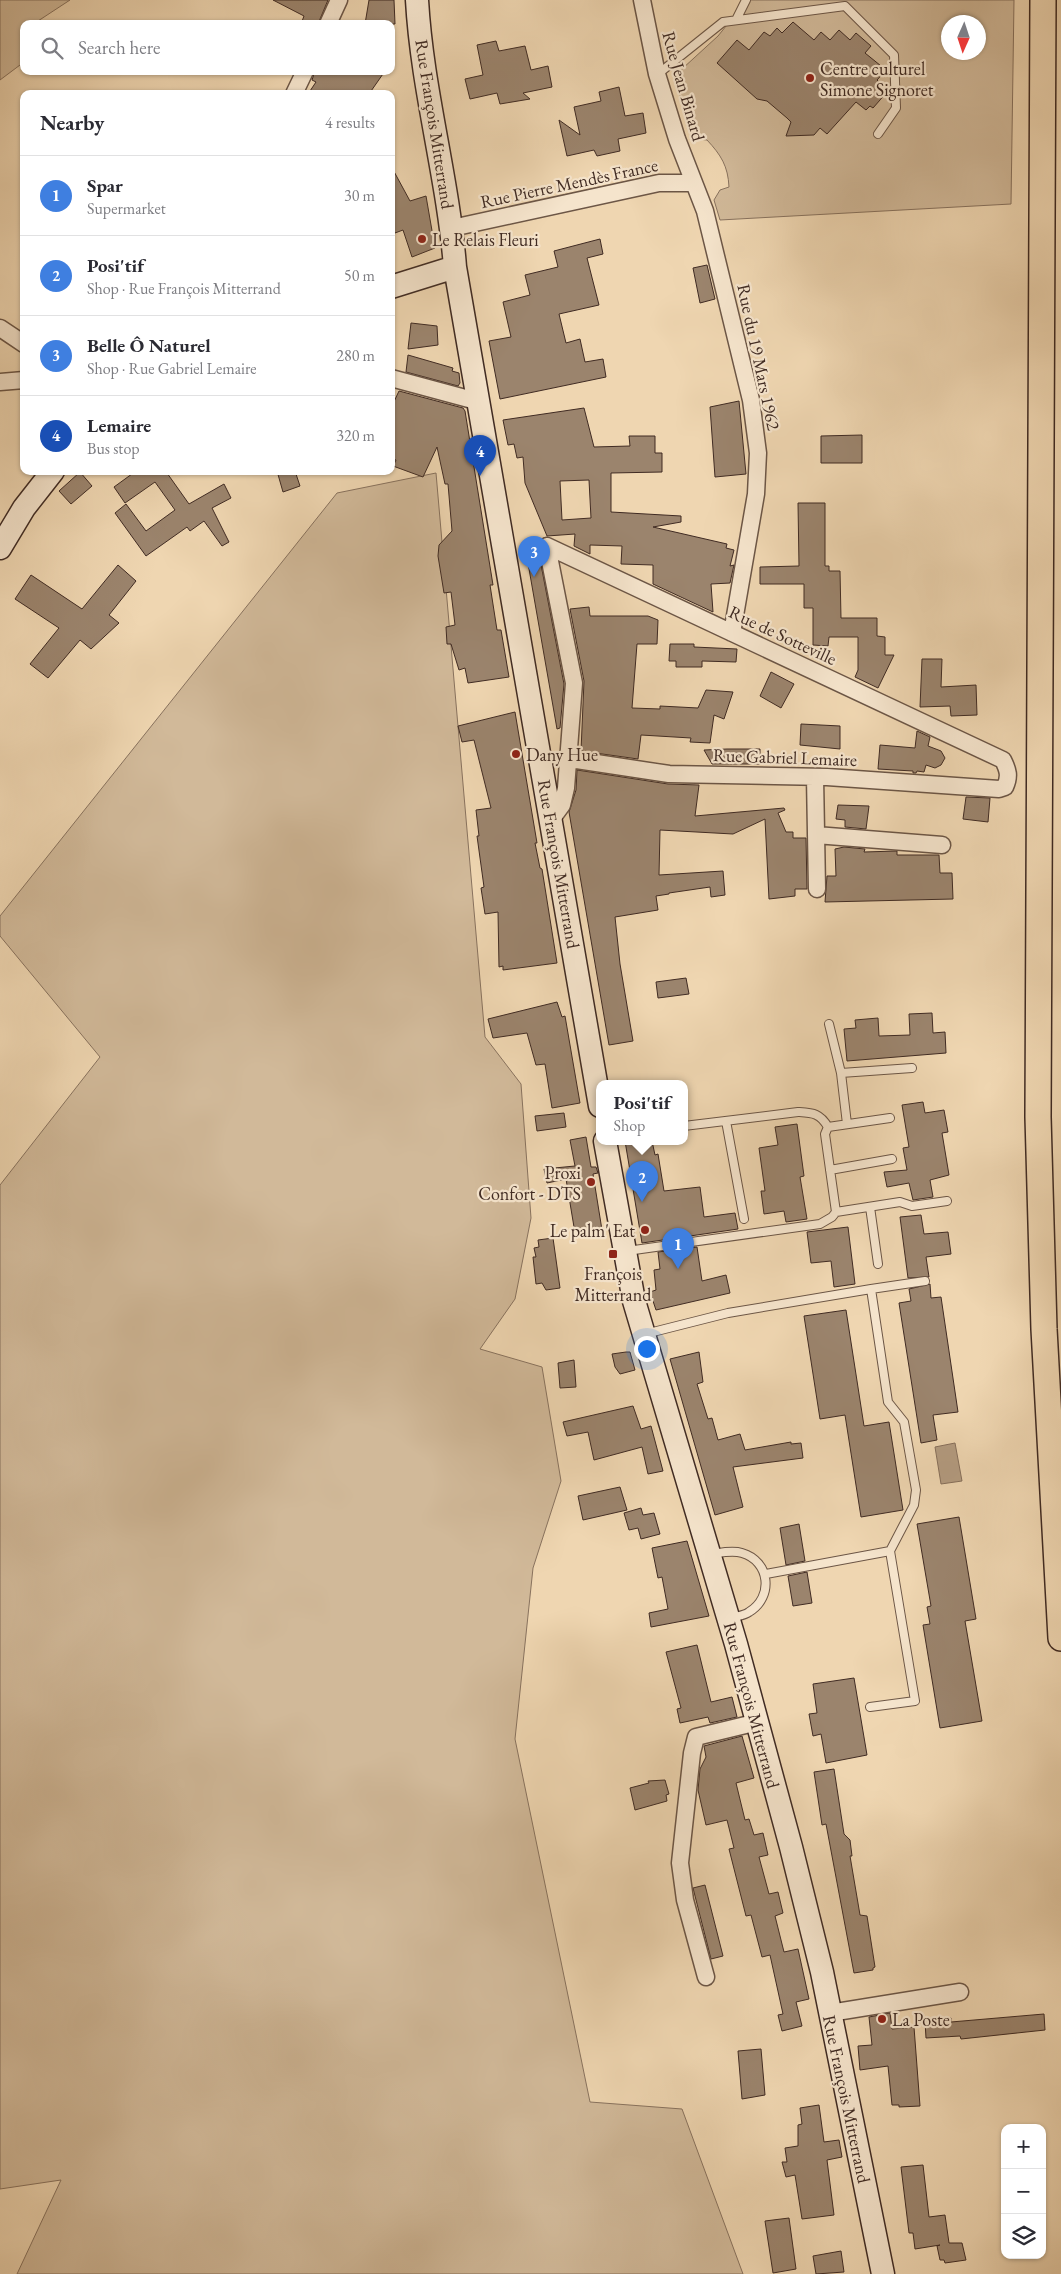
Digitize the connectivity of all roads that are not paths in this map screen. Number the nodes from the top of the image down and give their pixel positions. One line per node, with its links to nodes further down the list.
1 (339, 0): 7 (street)
2 (417, 0): 14 (street, Rue François Mitterrand)
3 (642, 0): 9 (street, Rue Jean Binard)
4 (746, 0): 8 (lane)
5 (1043, 0): 58 (main road)
6 (845, 3): 8 (lane); 12 (lane)
7 (330, 20)
8 (736, 20): 9 (lane)
9 (657, 74): 13 (street, Rue Jean Binard)
10 (303, 75): 11 (street)
11 (296, 90)
12 (878, 134)
13 (694, 182): 14 (street, Rue Pierre Mendès France); 25 (street, Rue du 19 Mars 1962)
14 (452, 228): 15 (street, Rue François Mitterrand)
15 (455, 267): 16 (street); 22 (street, Rue François Mitterrand)
16 (395, 286)
17 (0, 328): 18 (street)
18 (20, 341)
19 (395, 379): 22 (street)
20 (20, 380): 21 (street)
21 (0, 382)
22 (480, 402): 29 (street, Rue François Mitterrand)
23 (50, 475): 24 (street)
24 (0, 548)
25 (732, 632): 26 (street, Rue de Sotteville); 28 (street, Rue de Sotteville)
26 (570, 759): 27 (street, Rue Gabriel Lemaire); 29 (street)
27 (815, 776): 28 (street, Rue Gabriel Lemaire); 30 (street)
28 (999, 789)
29 (551, 820): 36 (street, Rue François Mitterrand)
30 (816, 835): 31 (street); 32 (street)
31 (942, 845)
32 (818, 889)
33 (829, 1024): 35 (lane)
34 (912, 1068): 35 (lane)
35 (840, 1073): 39 (lane)
36 (596, 1083)
37 (890, 1118): 39 (lane)
38 (726, 1121): 40 (lane); 41 (lane); 48 (lane)
39 (847, 1124): 41 (lane)
40 (688, 1126)
41 (828, 1127): 44 (lane)
42 (607, 1145): 49 (street, Rue François Mitterrand)
43 (892, 1160): 44 (lane)
44 (830, 1170): 47 (lane)
45 (947, 1201): 46 (lane)
46 (870, 1207): 47 (lane); 50 (lane)
47 (836, 1212): 49 (lane)
48 (744, 1219)
49 (625, 1252): 53 (street, Rue François Mitterrand)
50 (878, 1264)
51 (925, 1281): 52 (lane)
52 (871, 1289): 53 (lane); 54 (lane)
53 (643, 1335): 55 (street, Rue François Mitterrand)
54 (890, 1552): 56 (lane); 59 (lane)
55 (709, 1554): 56 (lane); 57 (street, Rue François Mitterrand)
56 (766, 1574): 57 (lane)
57 (729, 1618): 60 (street, Rue François Mitterrand)
58 (1061, 1638)
59 (870, 1707)
60 (758, 1722): 61 (street); 63 (street, Rue François Mitterrand)
61 (706, 1977)
62 (960, 1992): 63 (street)
63 (830, 2013): 64 (street, Rue François Mitterrand)
64 (883, 2274)

